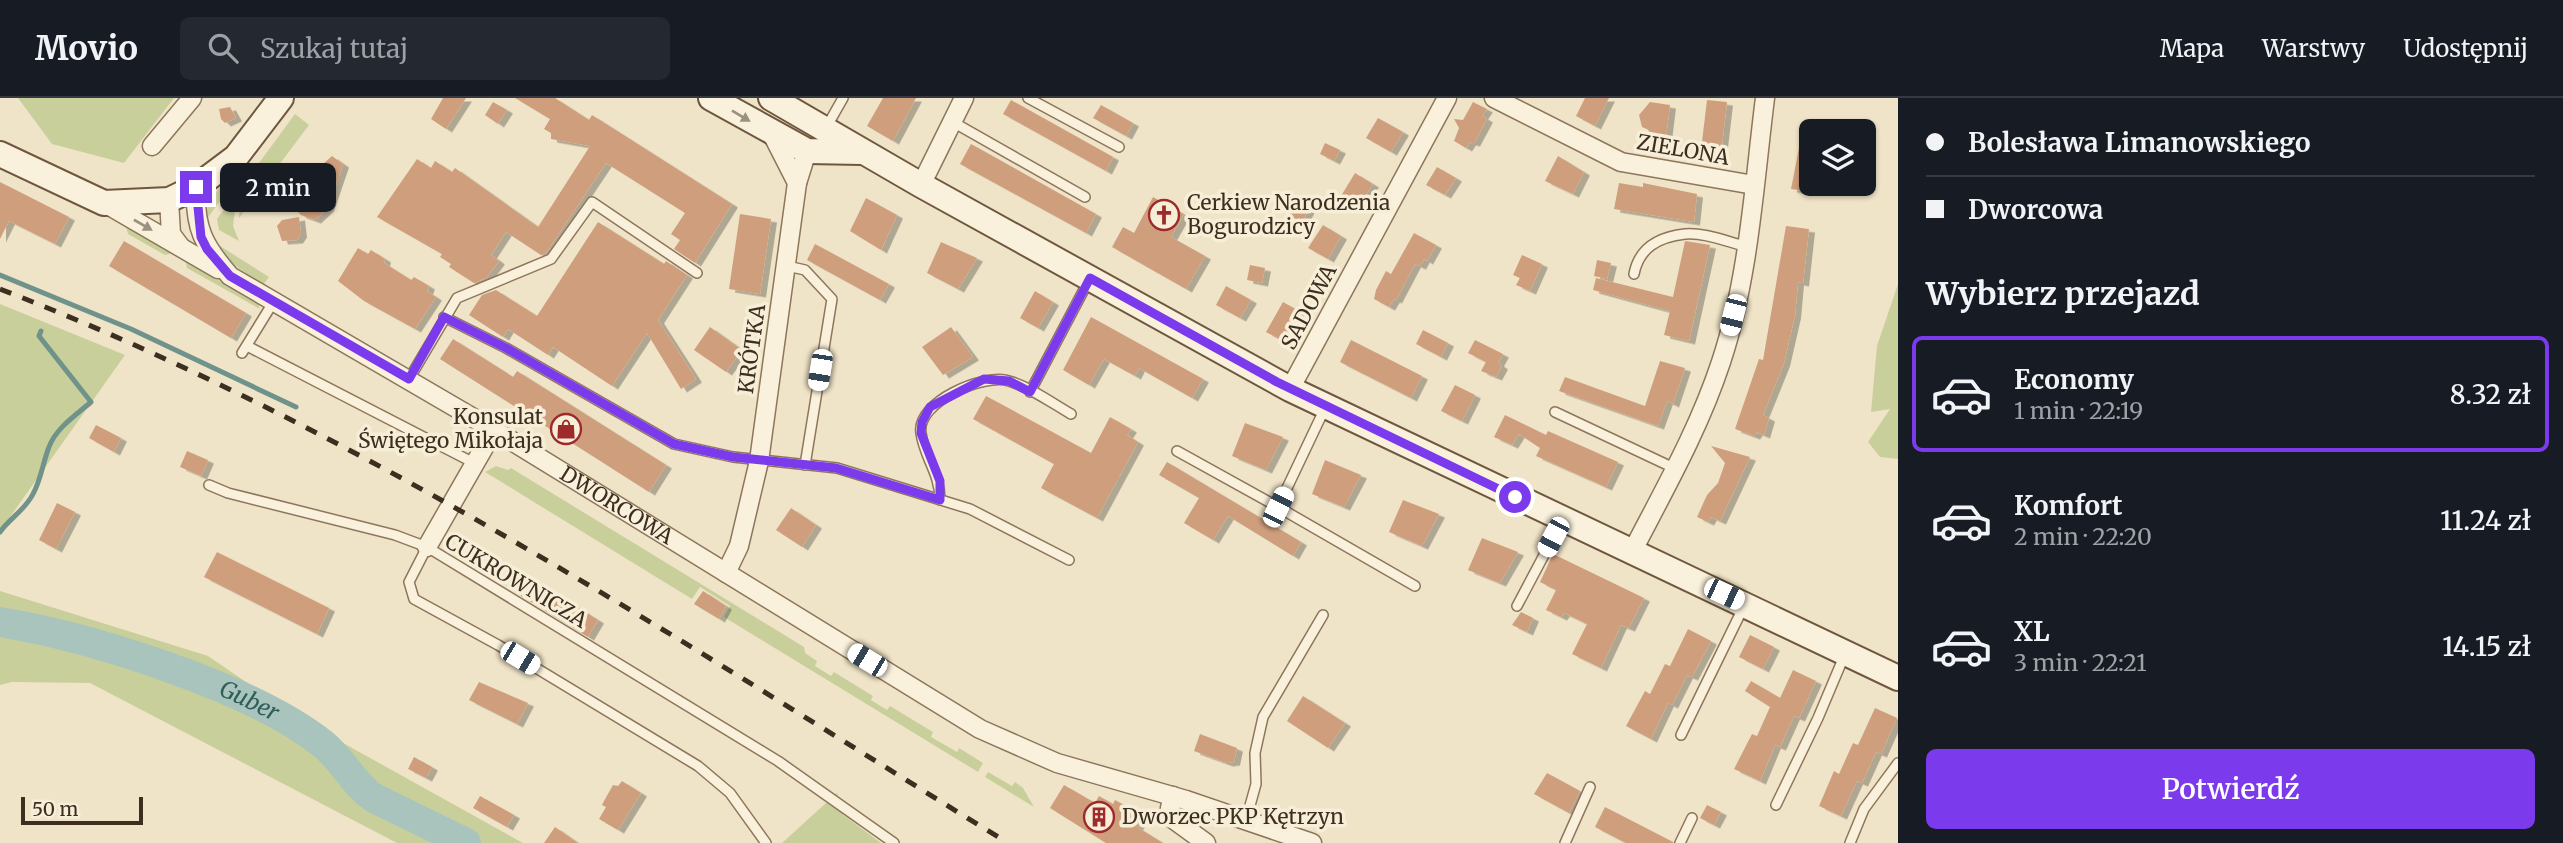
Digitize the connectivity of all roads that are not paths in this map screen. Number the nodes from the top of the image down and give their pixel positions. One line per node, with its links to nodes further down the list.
1 (192, 98): 14 (street)
2 (281, 98): 22 (street)
3 (711, 98): 13 (street, one-way to 13)
4 (843, 98): 12 (lane)
5 (964, 98): 11 (street)
6 (1028, 98): 15 (lane)
7 (1447, 98): 36 (street, SADOWA)
8 (1494, 98): 20 (street, ZIELONA)
9 (1765, 98): 20 (street)
10 (780, 103): 12 (street); 16 (street)
11 (951, 121): 21 (street); 23 (lane)
12 (826, 130): 17 (street)
13 (772, 134): 16 (street); 19 (street)
14 (152, 146)
15 (1119, 148)
16 (807, 151): 17 (street); 19 (street, KRÓTKA)
17 (863, 152): 21 (street)
18 (0, 154): 25 (street)
19 (797, 183): 28 (street, KRÓTKA)
20 (1754, 184): 26 (street)
21 (921, 185): 32 (street)
22 (196, 187): 24 (street); 31 (street, DWORCOWA)
23 (1086, 197)
24 (169, 200): 25 (street); 27 (street)
25 (104, 203): 27 (street, one-way to 27)
26 (1745, 246): 30 (lane); 46 (street)
27 (181, 247): 31 (street)
28 (787, 266): 43 (street, KRÓTKA); 45 (lane)
29 (697, 274): 34 (lane)
30 (1634, 274)
31 (230, 276): 33 (street, DWORCOWA)
32 (1090, 278): 36 (street); 37 (lane)
33 (274, 301): 35 (street, DWORCOWA); 44 (lane)
34 (444, 317): 35 (lane); 43 (lane)
35 (409, 379): 41 (street, DWORCOWA)
36 (1290, 389): 38 (street)
37 (1030, 392): 40 (lane); 48 (lane)
38 (1326, 407): 49 (lane); 50 (street)
39 (1555, 412): 46 (lane)
40 (1071, 414)
41 (494, 430): 44 (street); 54 (street, DWORCOWA)
42 (1177, 451): 49 (lane)
43 (759, 461): 45 (lane); 54 (street, KRÓTKA)
44 (474, 464): 51 (street)
45 (805, 466): 48 (lane)
46 (1676, 469): 52 (street)
47 (209, 485): 51 (lane)
48 (940, 500): 53 (lane)
49 (1278, 507): 55 (lane)
50 (1562, 519): 52 (street); 57 (lane)
51 (427, 547): 68 (lane, CUKROWNICZA); 69 (lane, CUKROWNICZA)
52 (1632, 552): 56 (street)
53 (1069, 560)
54 (726, 573): 64 (street, DWORCOWA)
55 (1415, 586)
56 (1745, 604): 59 (street); 61 (lane)
57 (1517, 606)
58 (1323, 615): 67 (lane)
59 (1845, 652): 60 (street); 65 (lane)
60 (1898, 678)
61 (1681, 736)
62 (1898, 762): 74 (lane)
63 (1590, 787): 72 (lane)
64 (1173, 796): 67 (street, DWORCOWA); 70 (street)
65 (1776, 805)
66 (1692, 818): 73 (lane)
67 (1246, 820): 71 (street, DWORCOWA)
68 (766, 843)
69 (894, 843)
70 (1206, 843)
71 (1312, 843)
72 (1564, 843)
73 (1680, 843)
74 (1850, 843)

